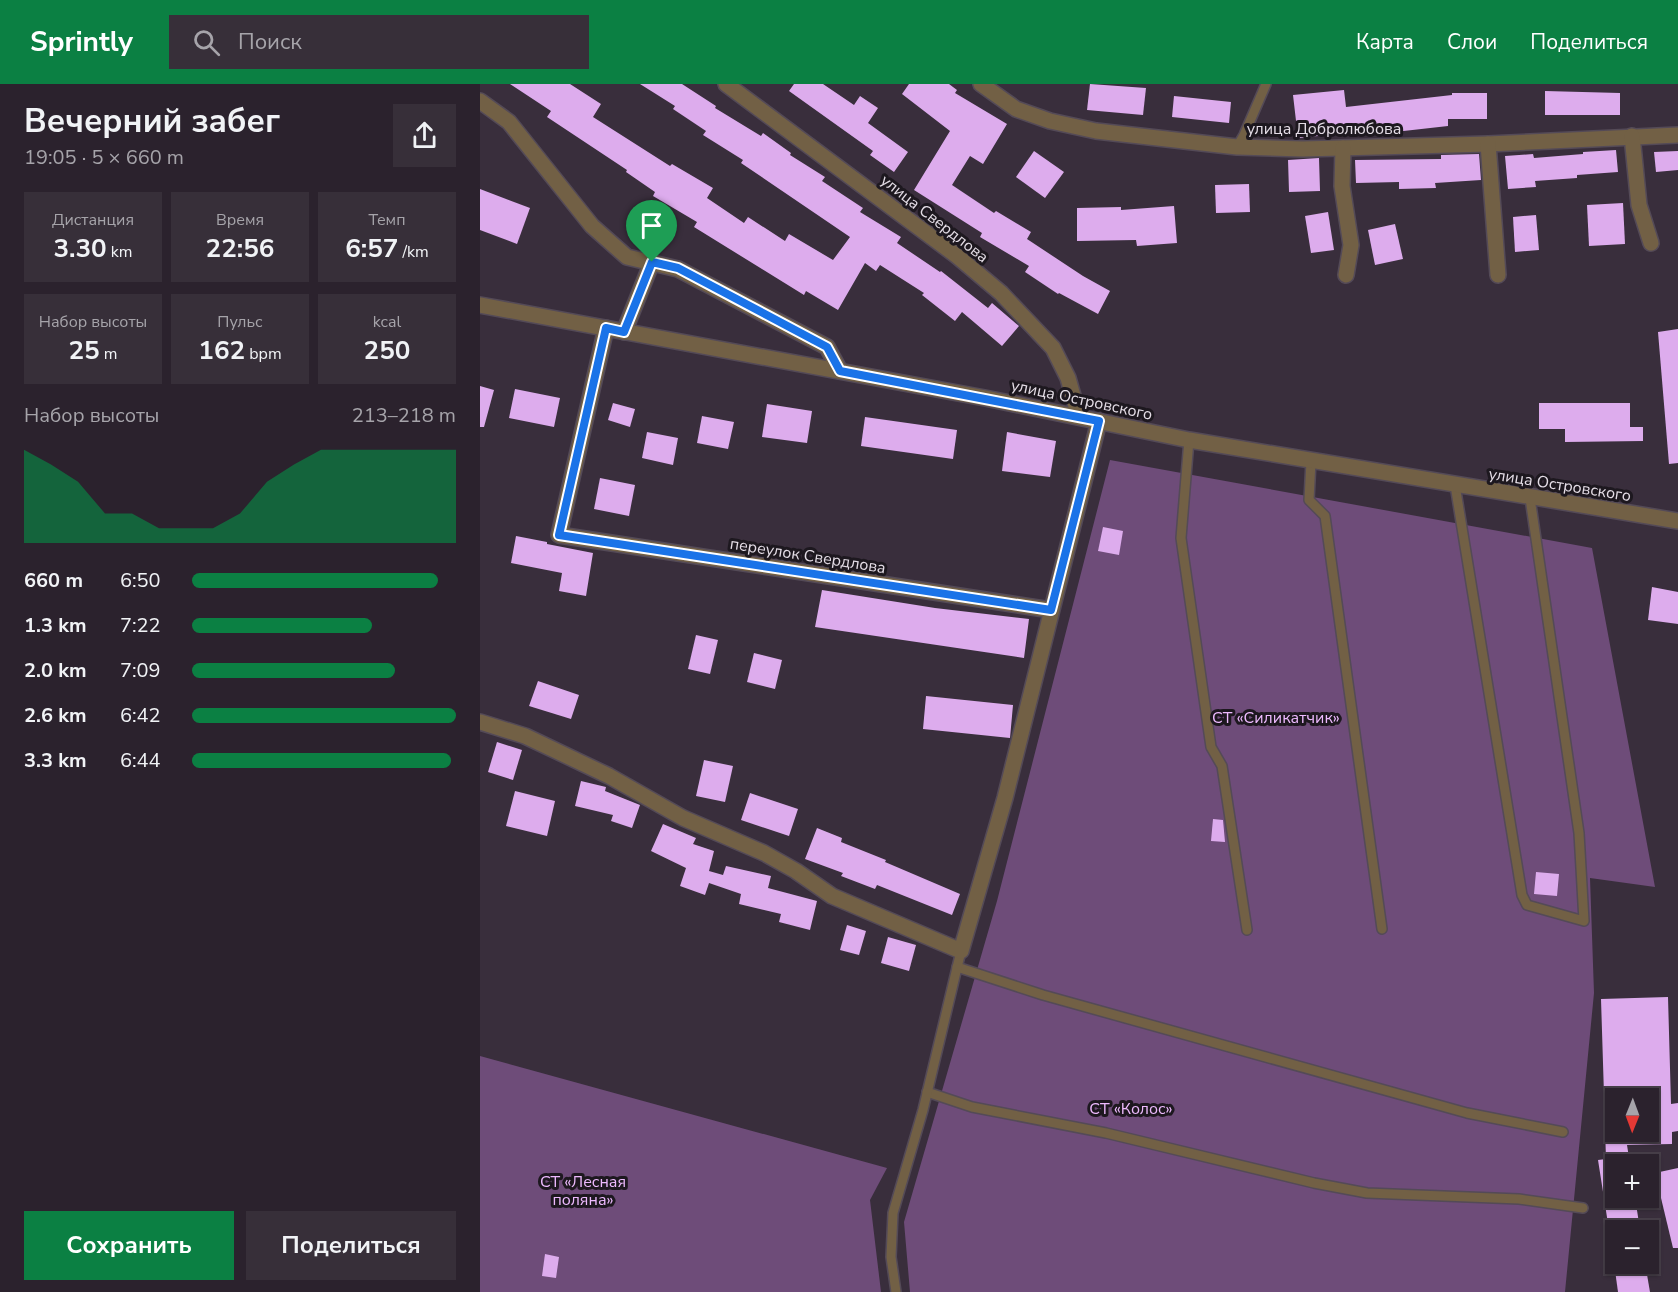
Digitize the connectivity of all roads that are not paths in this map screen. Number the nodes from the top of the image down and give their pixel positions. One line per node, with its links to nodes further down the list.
1 (726, 84): 18 (street, улица Свердлова)
2 (981, 84): 8 (street, улица Добролюбова)
3 (1266, 84): 8 (lane)
4 (480, 101): 11 (street)
5 (1678, 135): 6 (street, улица Добролюбова)
6 (1632, 136): 7 (street, улица Добролюбова); 10 (street)
7 (1488, 144): 9 (street, улица Добролюбова); 13 (street)
8 (1237, 147): 9 (street, улица Добролюбова)
9 (1343, 148): 12 (street)
10 (1651, 243)
11 (652, 262): 16 (street); 17 (street)
12 (1346, 275)
13 (1498, 275)
14 (480, 305): 15 (street, улица Островского)
15 (606, 328): 16 (street, улица Островского); 25 (street, переулок Свердлова)
16 (624, 332): 17 (street, улица Островского)
17 (840, 371): 18 (street, улица Островского)
18 (1079, 417): 19 (street, улица Островского)
19 (1099, 421): 20 (street, улица Островского); 25 (street)
20 (1189, 440): 21 (street, улица Островского); 28 (lane)
21 (1311, 461): 22 (street, улица Островского); 27 (lane)
22 (1455, 485): 23 (street, улица Островского); 23 (lane)
23 (1530, 498): 24 (street, улица Островского)
24 (1678, 521)
25 (1051, 610): 29 (street)
26 (480, 722): 29 (street)
27 (1382, 929)
28 (1247, 930)
29 (961, 951): 30 (lane)
30 (957, 967): 31 (lane); 32 (lane)
31 (927, 1092): 33 (lane); 34 (lane)
32 (1563, 1132)
33 (1582, 1208)
34 (896, 1292)

